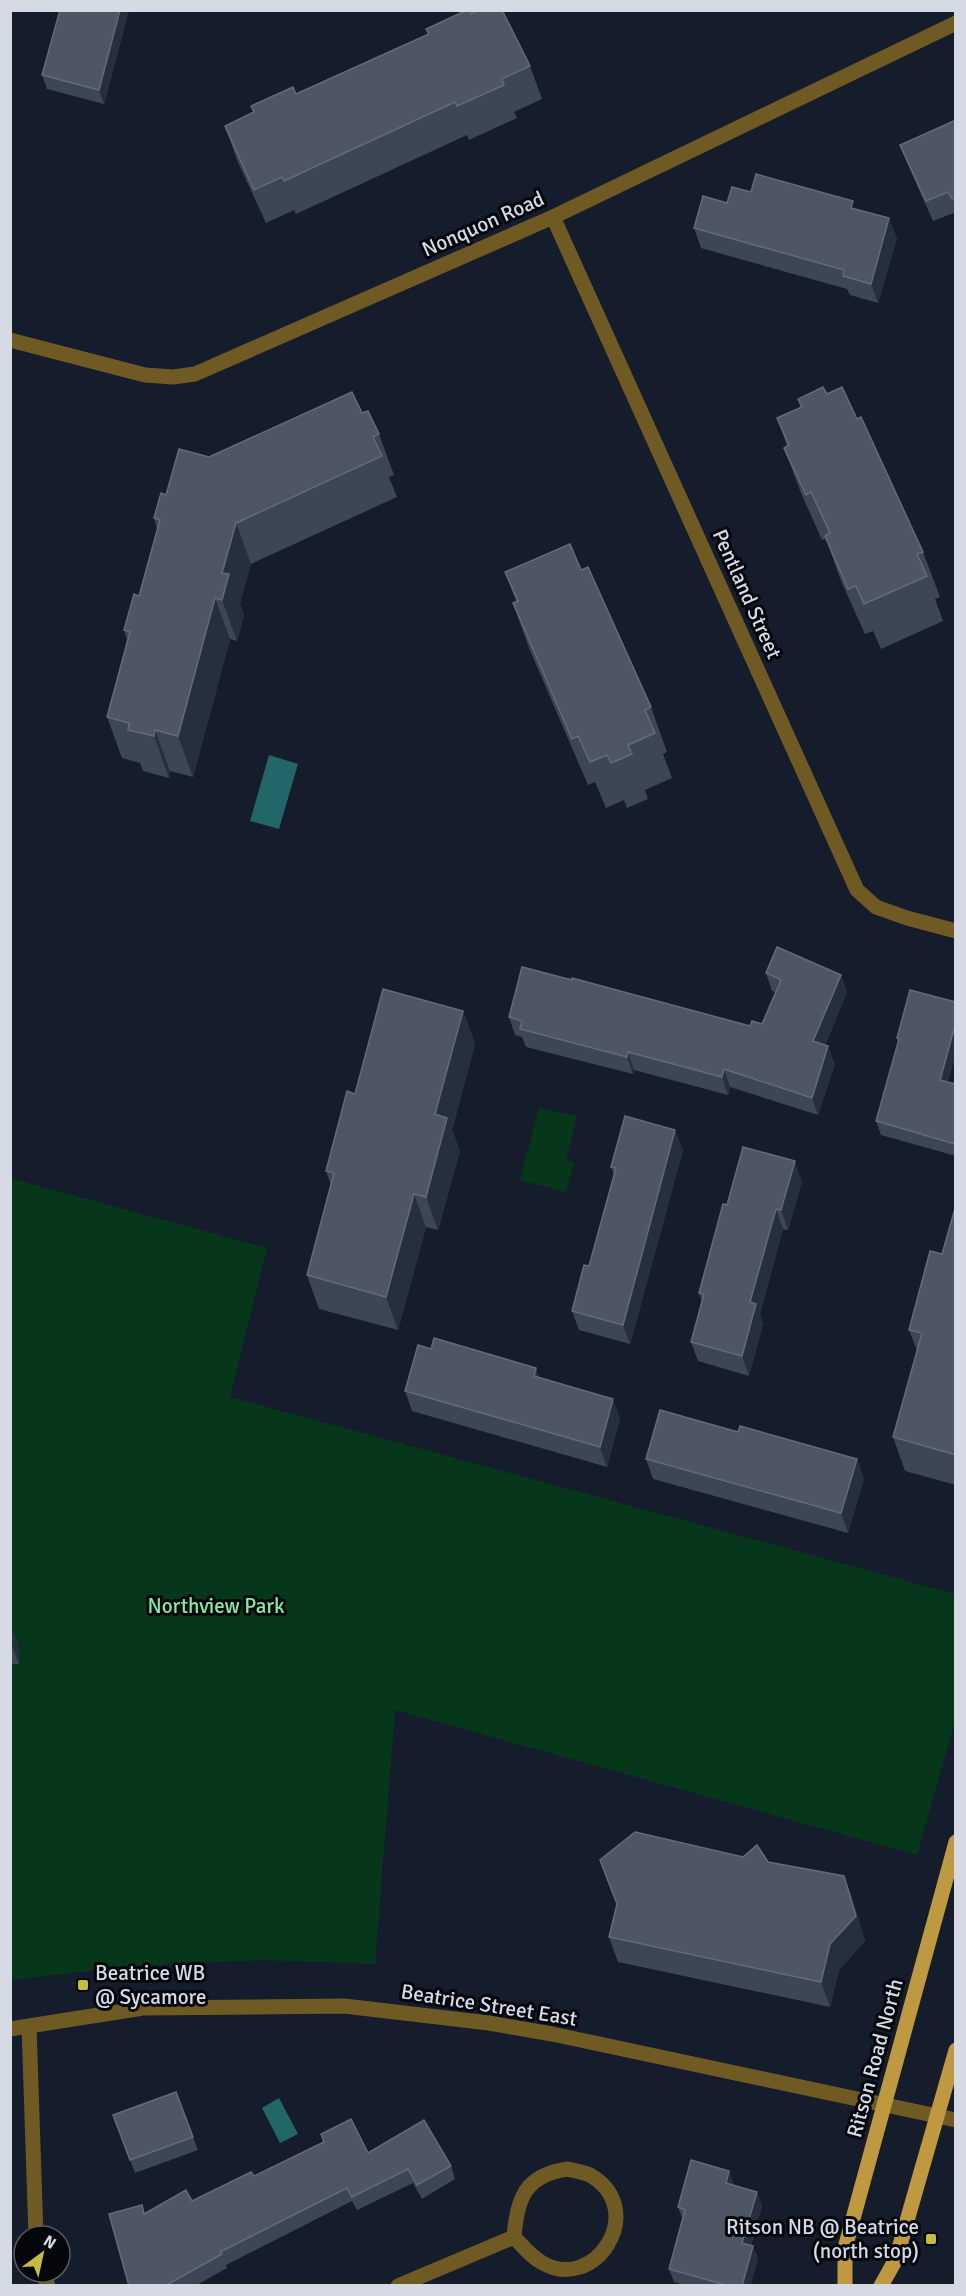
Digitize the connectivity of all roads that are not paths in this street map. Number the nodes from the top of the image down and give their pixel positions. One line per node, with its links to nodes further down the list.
1 (956, 23): 2 (street, Nonquon Road)
2 (553, 218): 3 (street, Nonquon Road); 4 (street, Pentland Street)
3 (10, 340)
4 (956, 931)
5 (956, 1842): 9 (main road, Ritson Road North)
6 (29, 2026): 7 (street, Beatrice Street East); 9 (street, Beatrice Street East); 12 (street)
7 (10, 2029)
8 (956, 2050): 10 (main road)
9 (884, 2105): 10 (street, Beatrice Street East); 15 (main road, Ritson Road North)
10 (938, 2116): 11 (street, Beatrice Street East); 16 (main road)
11 (956, 2120)
12 (36, 2224)
13 (514, 2237): 13 (street); 14 (street)
14 (399, 2286)
15 (845, 2286)
16 (881, 2286)

